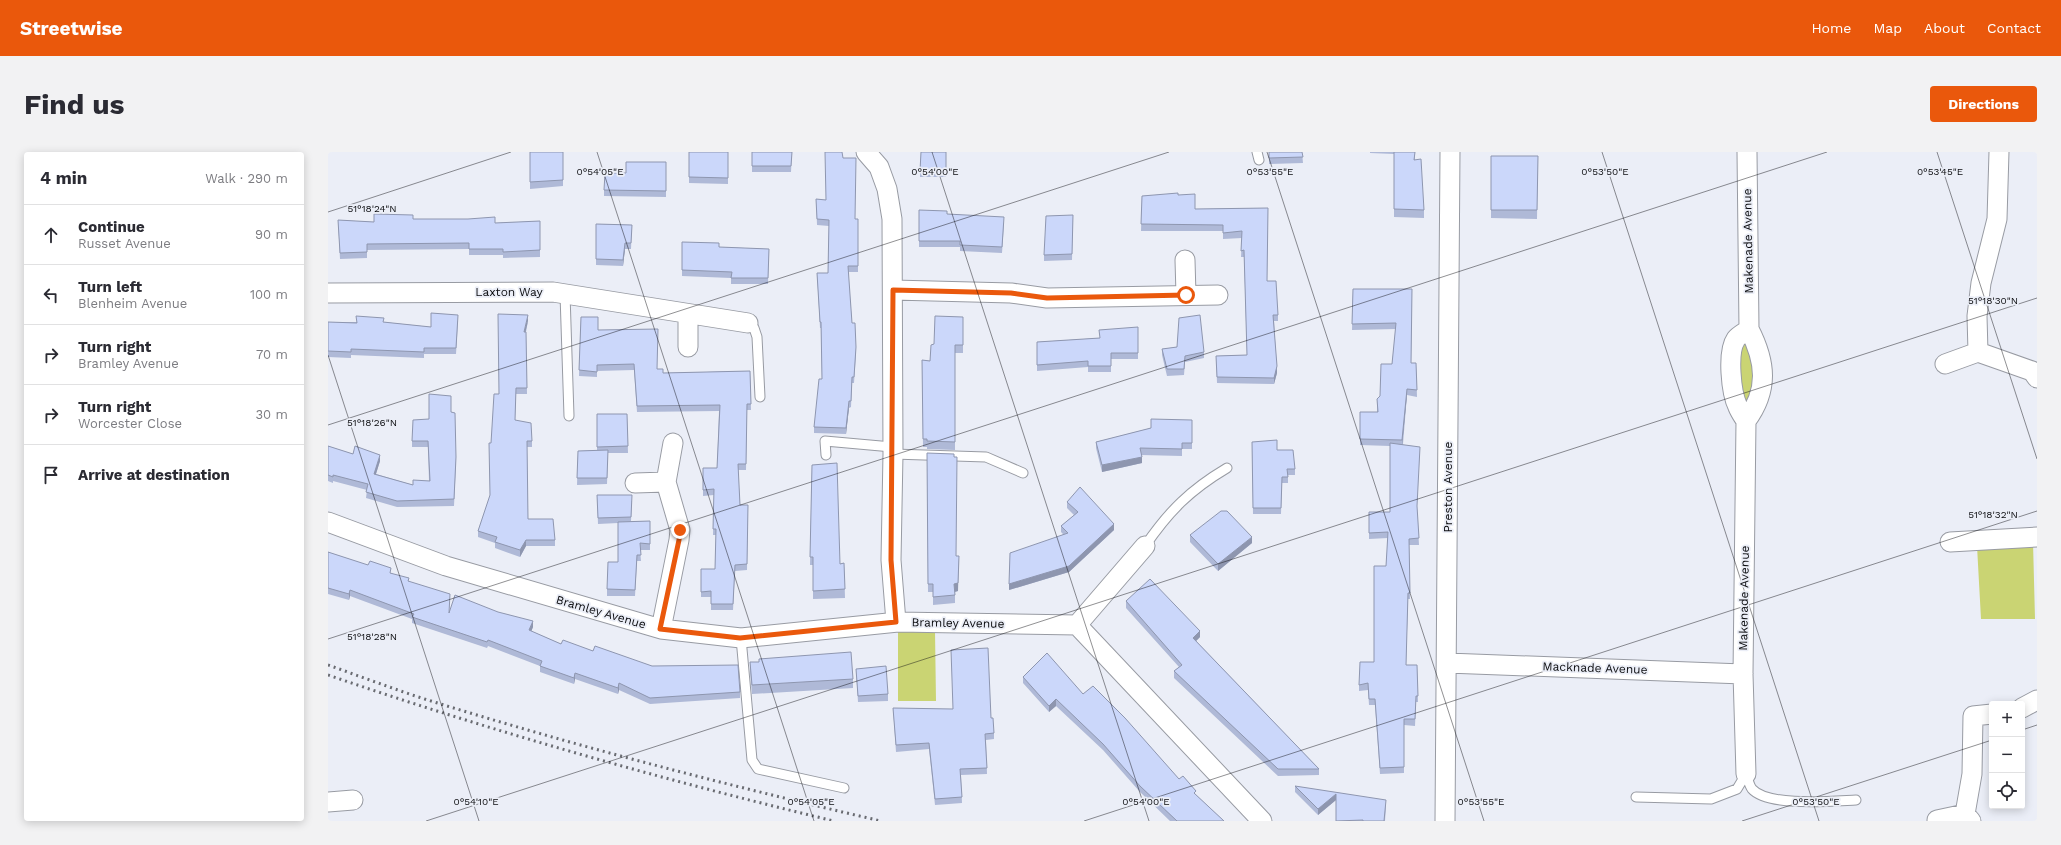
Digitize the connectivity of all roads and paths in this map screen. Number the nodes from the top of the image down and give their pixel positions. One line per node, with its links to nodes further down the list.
1 (866, 152): 6 (street)
2 (1450, 152): 36 (street, Preston Avenue)
3 (1747, 152): 13 (street, Makenade Avenue)
4 (1999, 152): 15 (street)
5 (1185, 260): 9 (street)
6 (893, 290): 9 (street); 22 (street)
7 (328, 293): 8 (street, Laxton Way)
8 (565, 294): 11 (street, Laxton Way); 19 (lane)
9 (1186, 295): 10 (street)
10 (1218, 295)
11 (688, 314): 12 (street, Laxton Way); 14 (street)
12 (748, 323): 18 (lane)
13 (1749, 329): 20 (street, Makenade Avenue); 20 (street, Makenade Avenue)
14 (688, 347)
15 (1978, 352): 16 (street); 17 (street)
16 (1945, 364)
17 (2037, 378)
18 (760, 396)
19 (568, 416)
20 (1746, 421): 37 (street, Makenade Avenue)
21 (673, 443): 26 (street)
22 (893, 451): 23 (lane); 25 (lane); 32 (street)
23 (826, 455)
24 (1227, 468): 31 (lane)
25 (1023, 473)
26 (666, 482): 27 (street); 34 (street)
27 (635, 483)
28 (328, 522): 34 (street, Bramley Avenue)
29 (2037, 537): 30 (street)
30 (1950, 542)
31 (1145, 546): 33 (street)
32 (896, 622): 33 (street, Bramley Avenue); 35 (street, Bramley Avenue)
33 (1077, 625): 49 (street)
34 (660, 629): 35 (street, Bramley Avenue)
35 (740, 638): 42 (lane)
36 (1447, 663): 37 (street, Macknade Avenue); 50 (street, Preston Avenue)
37 (1743, 674): 41 (street, Makenade Avenue)
38 (2037, 700): 39 (street)
39 (2025, 706)
40 (1989, 714): 47 (street)
41 (1746, 774): 43 (lane); 45 (lane)
42 (844, 788)
43 (1636, 798)
44 (353, 800): 46 (street)
45 (1856, 800)
46 (328, 802)
47 (1968, 817): 48 (street)
48 (1937, 820)
49 (1262, 821)
50 (1445, 821)

